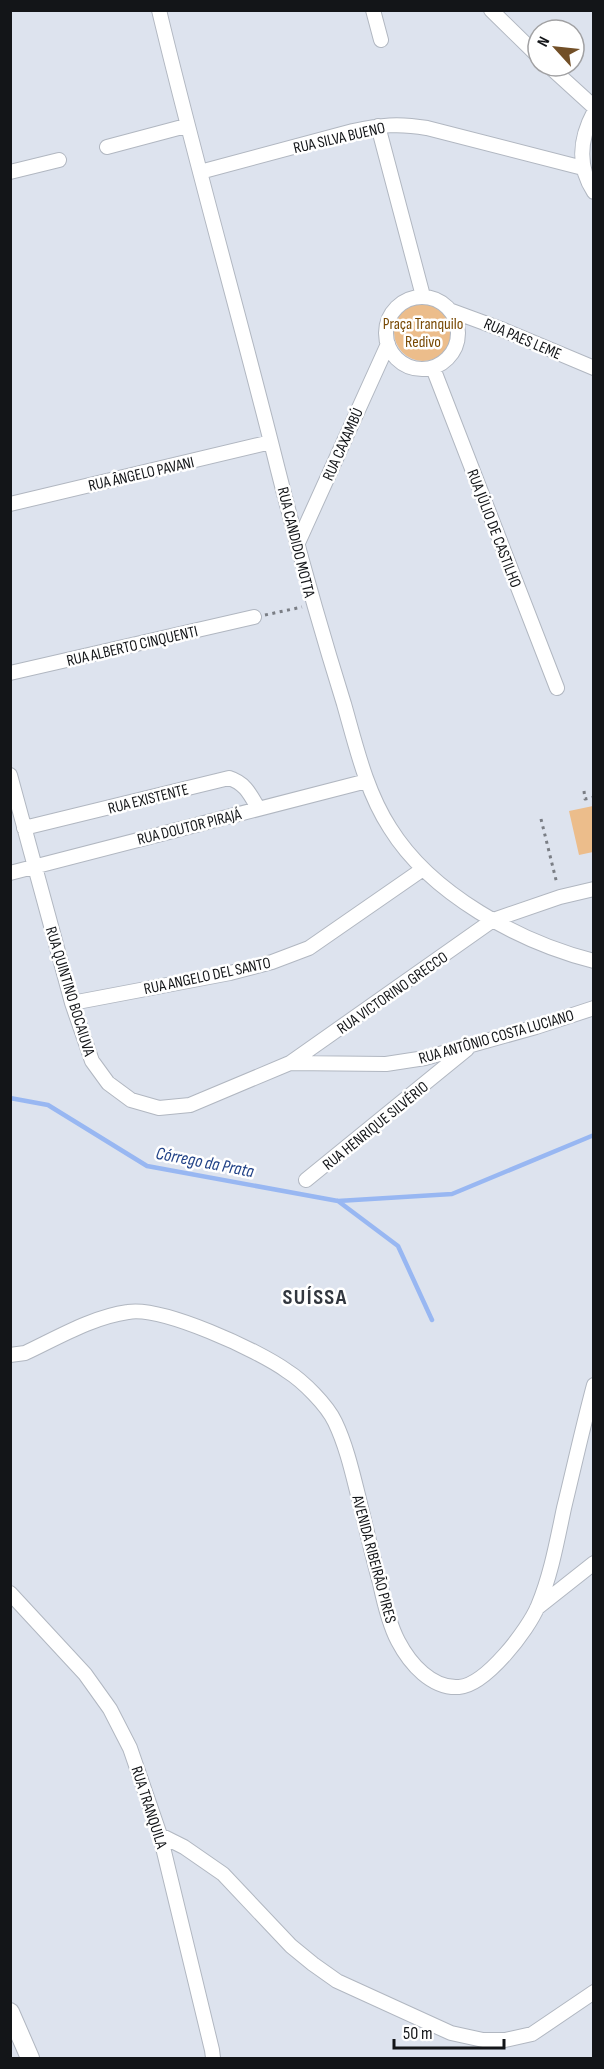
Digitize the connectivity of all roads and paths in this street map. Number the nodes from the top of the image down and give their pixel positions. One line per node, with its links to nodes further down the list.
1 (159, 10): 9 (street, RUA CANDIDO MOTTA)
2 (373, 10): 4 (street)
3 (491, 10): 5 (street)
4 (381, 40)
5 (526, 44)
6 (562, 78): 7 (street)
7 (594, 107)
8 (594, 112): 13 (street)
9 (186, 126): 11 (street); 15 (street, RUA CANDIDO MOTTA)
10 (378, 126): 13 (street, RUA SILVA BUENO); 15 (street, RUA SILVA BUENO); 17 (street)
11 (107, 147)
12 (59, 160): 14 (street)
13 (583, 168): 16 (street)
14 (10, 172)
15 (200, 172): 22 (street, RUA CANDIDO MOTTA)
16 (594, 192)
17 (423, 296): 18 (street); 19 (street)
18 (452, 311): 20 (street); 21 (street, RUA PAES LEME)
19 (388, 344): 20 (street); 24 (street, RUA CAXAMBÚ)
20 (433, 368): 28 (street, RUA JÚLIO DE CASTILHO)
21 (594, 368)
22 (271, 442): 23 (street, RUA ÂNGELO PAVANI); 24 (street, RUA CANDIDO MOTTA)
23 (10, 504)
24 (297, 545): 25 (street, RUA CANDIDO MOTTA)
25 (313, 604): 26 (path); 30 (street, RUA CANDIDO MOTTA)
26 (254, 618): 27 (street, RUA ALBERTO CINQUENTI)
27 (10, 674)
28 (557, 688)
29 (10, 775): 35 (street, RUA QUINTINO BOCAIUVA)
30 (367, 781): 33 (street, RUA DOUTOR PIRAJÁ); 37 (street, RUA CANDIDO MOTTA)
31 (584, 791): 32 (path)
32 (594, 797)
33 (258, 808): 35 (street, RUA EXISTENTE); 36 (street, RUA DOUTOR PIRAJÁ)
34 (541, 819): 40 (path)
35 (24, 828): 36 (street, RUA QUINTINO BOCAIUVA)
36 (34, 866): 38 (street, RUA DOUTOR PIRAJÁ); 43 (street, RUA QUINTINO BOCAIUVA)
37 (423, 869): 41 (street, RUA CANDIDO MOTTA); 43 (street, RUA ANGELO DEL SANTO)
38 (10, 873)
39 (594, 889): 40 (street, RUA VICTORINO GRECCO)
40 (560, 897): 41 (street, RUA VICTORINO GRECCO)
41 (493, 920): 42 (street, RUA CANDIDO MOTTA); 46 (street, RUA VICTORINO GRECCO)
42 (594, 961)
43 (72, 1002): 46 (street, RUA QUINTINO BOCAIUVA)
44 (594, 1008): 45 (street, RUA ANTÔNIO COSTA LUCIANO)
45 (471, 1046): 46 (street, RUA ANTÔNIO COSTA LUCIANO); 47 (street, RUA HENRIQUE SILVÉRIO)
46 (290, 1063)
47 (306, 1180)
48 (10, 1355): 52 (street, AVENIDA RIBEIRÃO PIRES)
49 (594, 1385): 52 (street, AVENIDA RIBEIRÃO PIRES)
50 (594, 1563): 52 (street)
51 (10, 1593): 53 (street, RUA TRANQUILA)
52 (537, 1608)
53 (160, 1835): 54 (street); 57 (street, RUA TRANQUILA)
54 (594, 1992)
55 (10, 2012): 56 (street)
56 (30, 2058)
57 (213, 2058)

